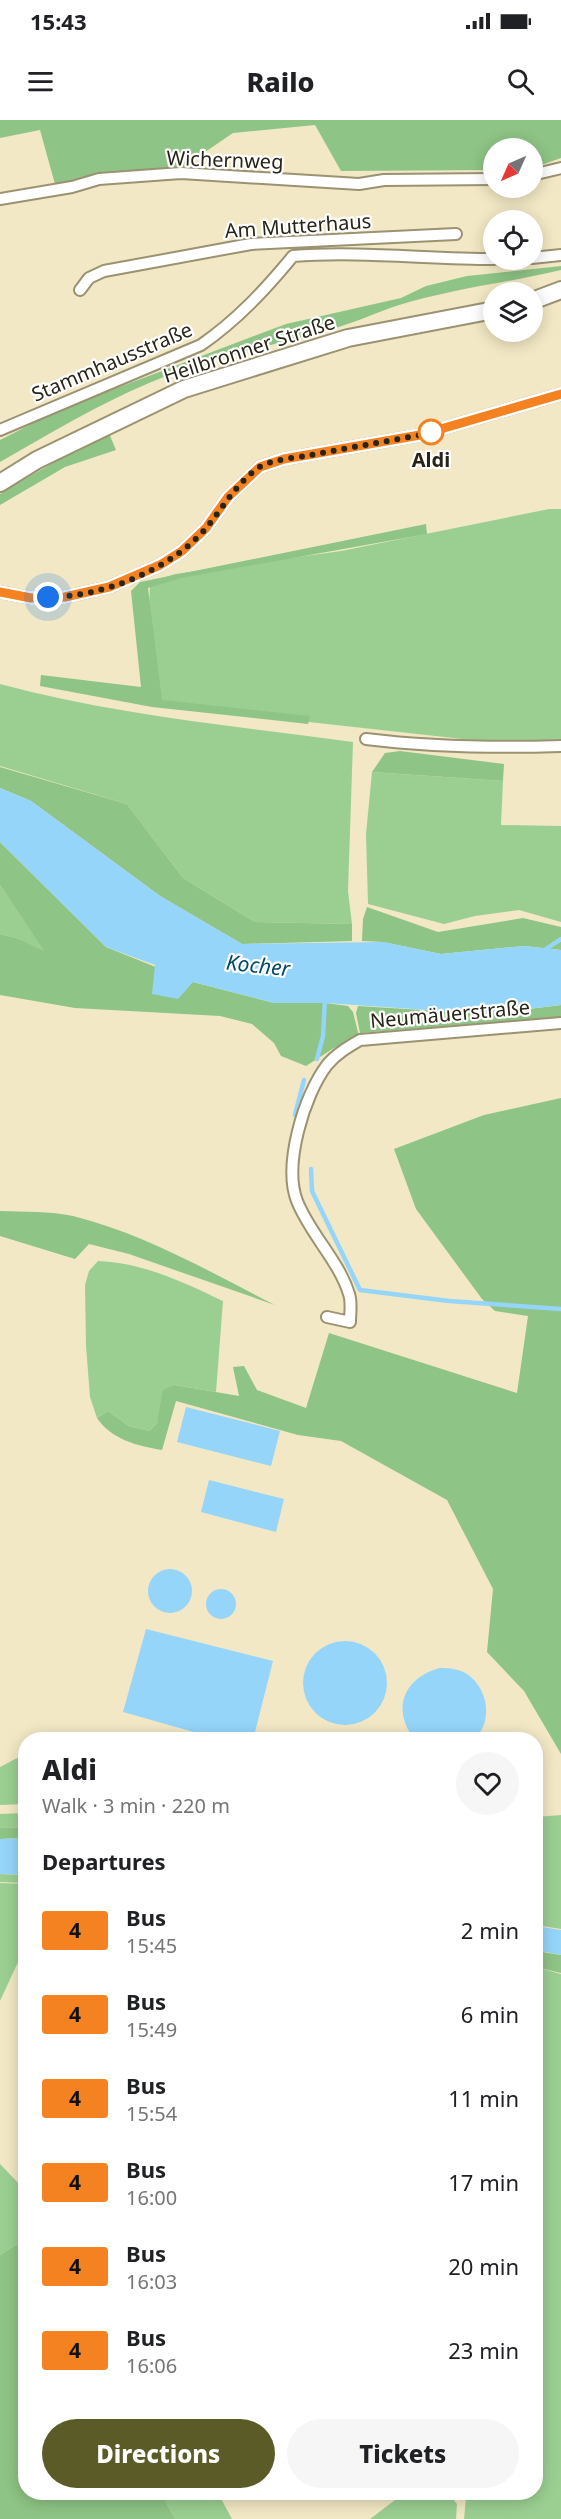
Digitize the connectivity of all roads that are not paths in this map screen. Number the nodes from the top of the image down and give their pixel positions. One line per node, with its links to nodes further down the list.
1 (561, 168): 2 (street)
2 (543, 172)
3 (483, 179): 4 (street, Wichernweg)
4 (0, 199)
5 (456, 234): 9 (street, Am Mutterhaus)
6 (561, 255): 7 (street)
7 (543, 257)
8 (483, 259): 14 (street, Stammhausstraße)
9 (80, 290)
10 (561, 290): 11 (main road)
11 (543, 297)
12 (483, 312): 15 (main road, Heilbronner Straße)
13 (561, 394): 16 (street)
14 (0, 430)
15 (0, 483)
16 (0, 592)
17 (366, 739): 18 (street)
18 (561, 746)
19 (561, 1023): 20 (street, Neumäuerstraße)
20 (327, 1317)

